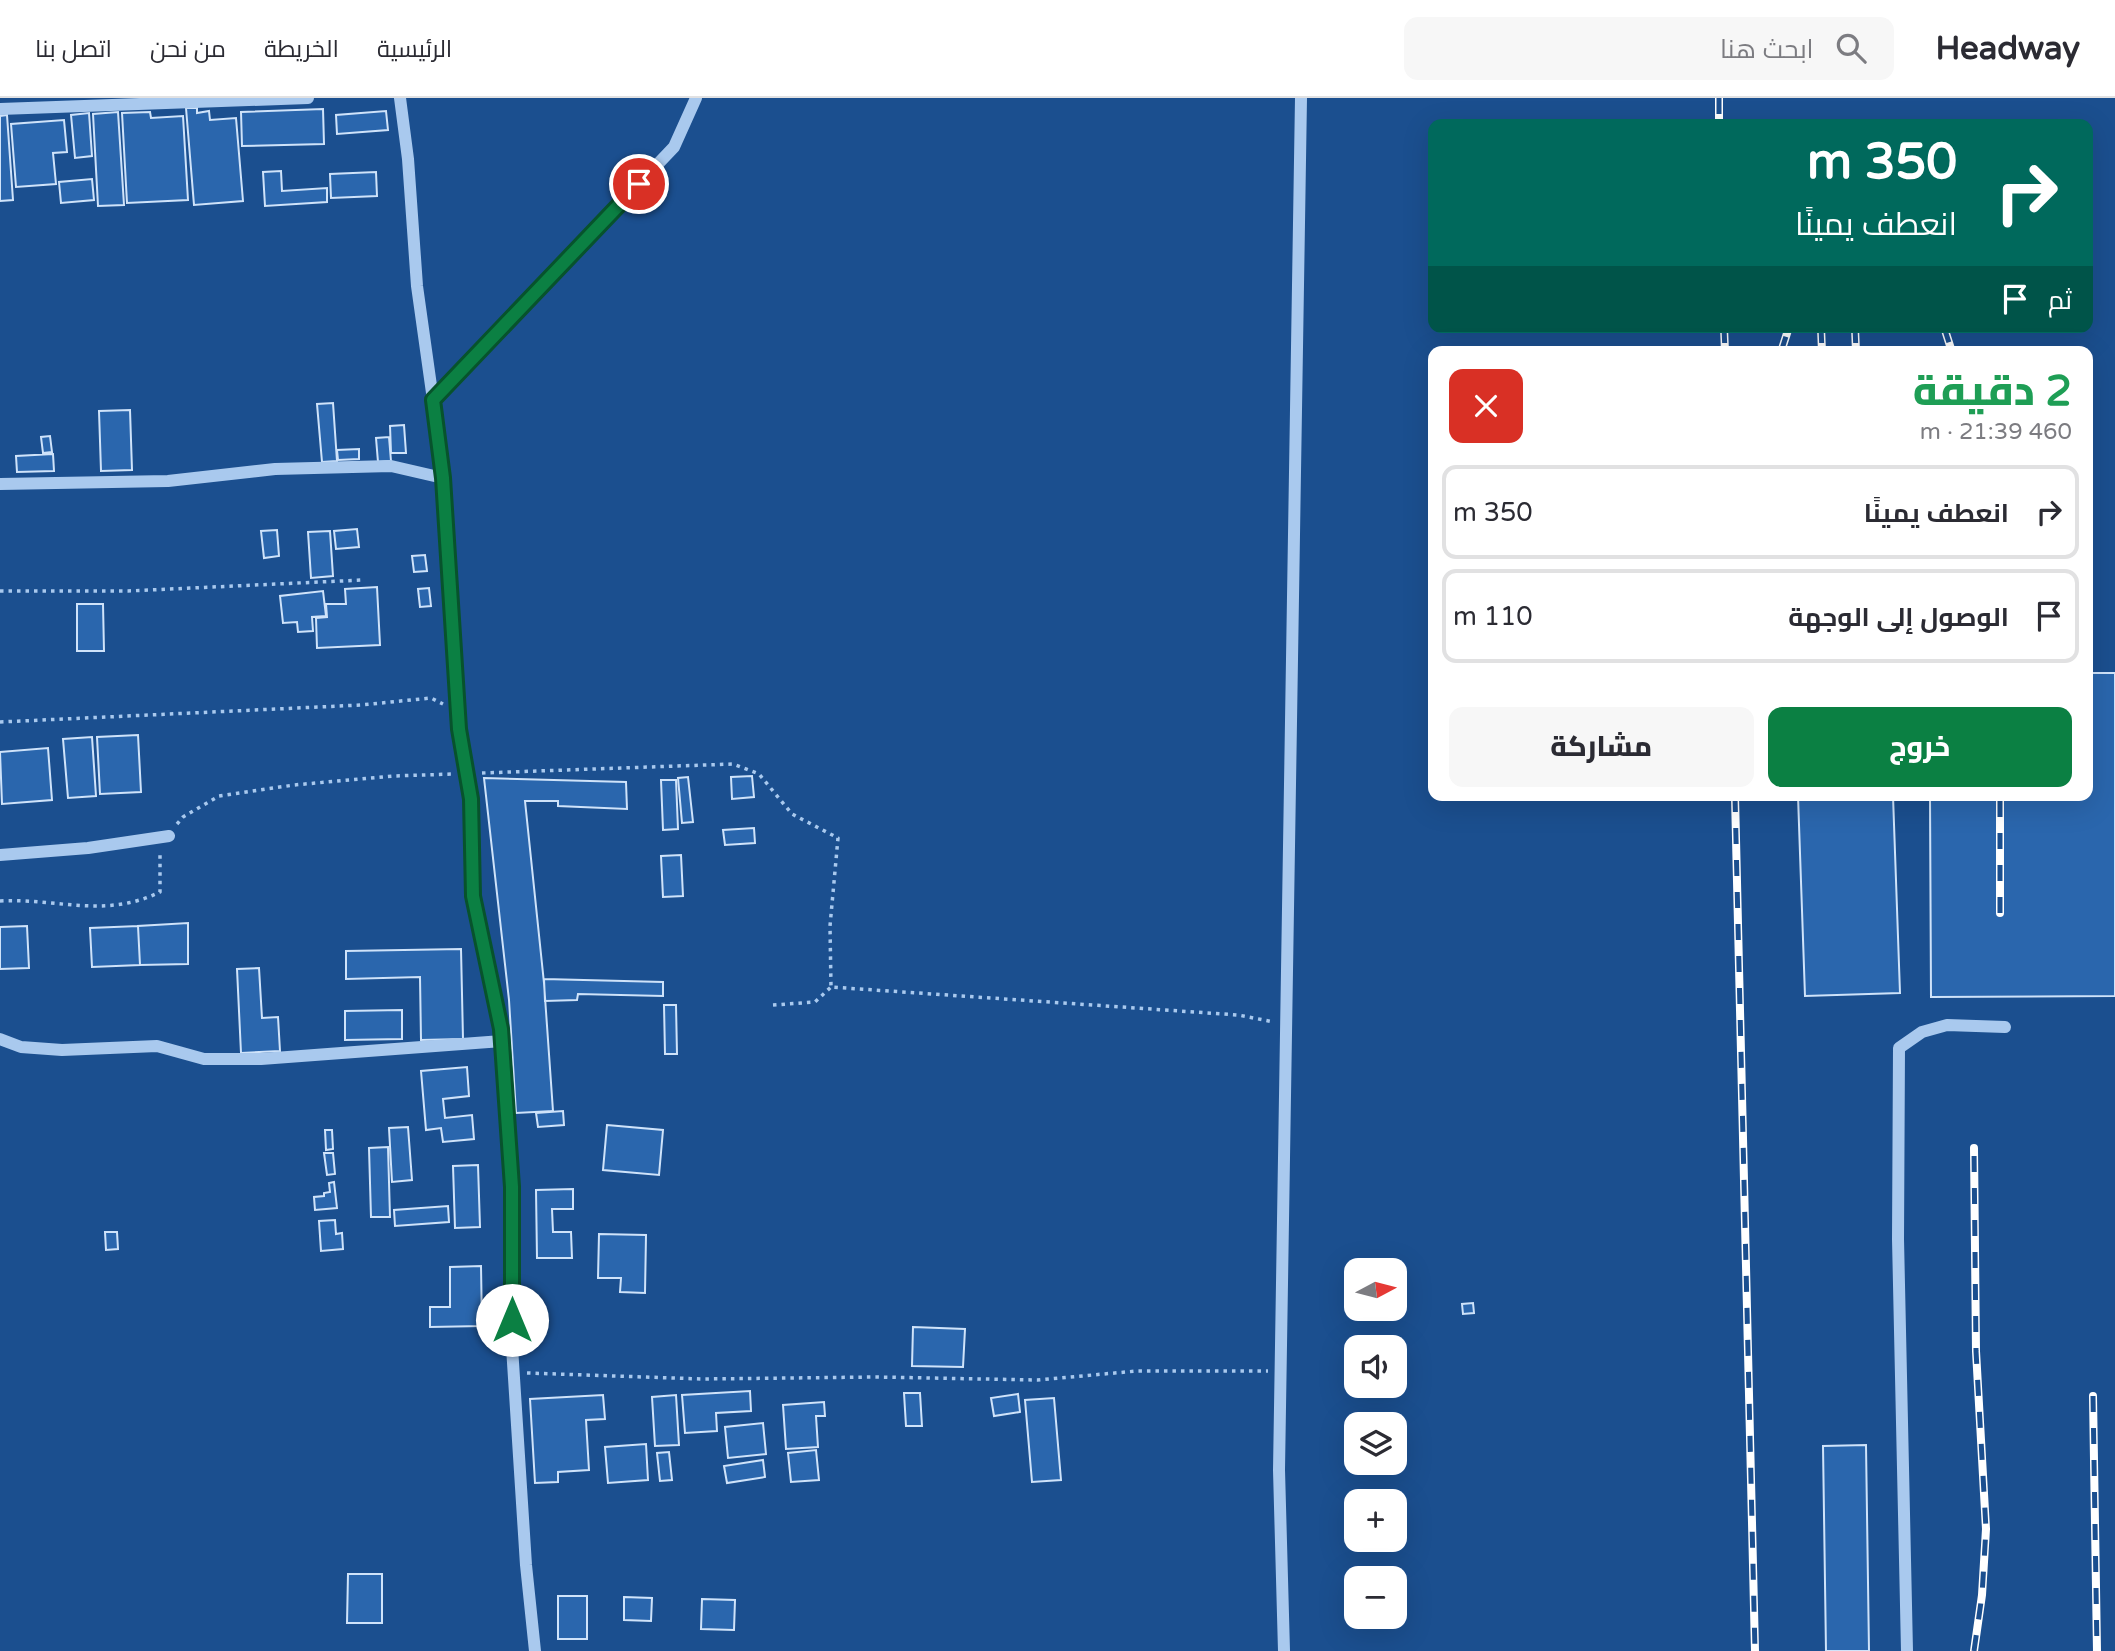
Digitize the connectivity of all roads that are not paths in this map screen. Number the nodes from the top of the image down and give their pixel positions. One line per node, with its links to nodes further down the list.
1 (308, 98): 5 (street)
2 (400, 98): 6 (street)
3 (696, 98): 6 (street)
4 (1301, 98): 15 (street)
5 (0, 109)
6 (433, 400): 7 (street)
7 (443, 478): 8 (street); 13 (street)
8 (0, 484)
9 (169, 836): 10 (street)
10 (0, 855)
11 (2005, 1027): 16 (street)
12 (0, 1039): 13 (street)
13 (502, 1041): 14 (street)
14 (534, 1651)
15 (1284, 1651)
16 (1907, 1651)

